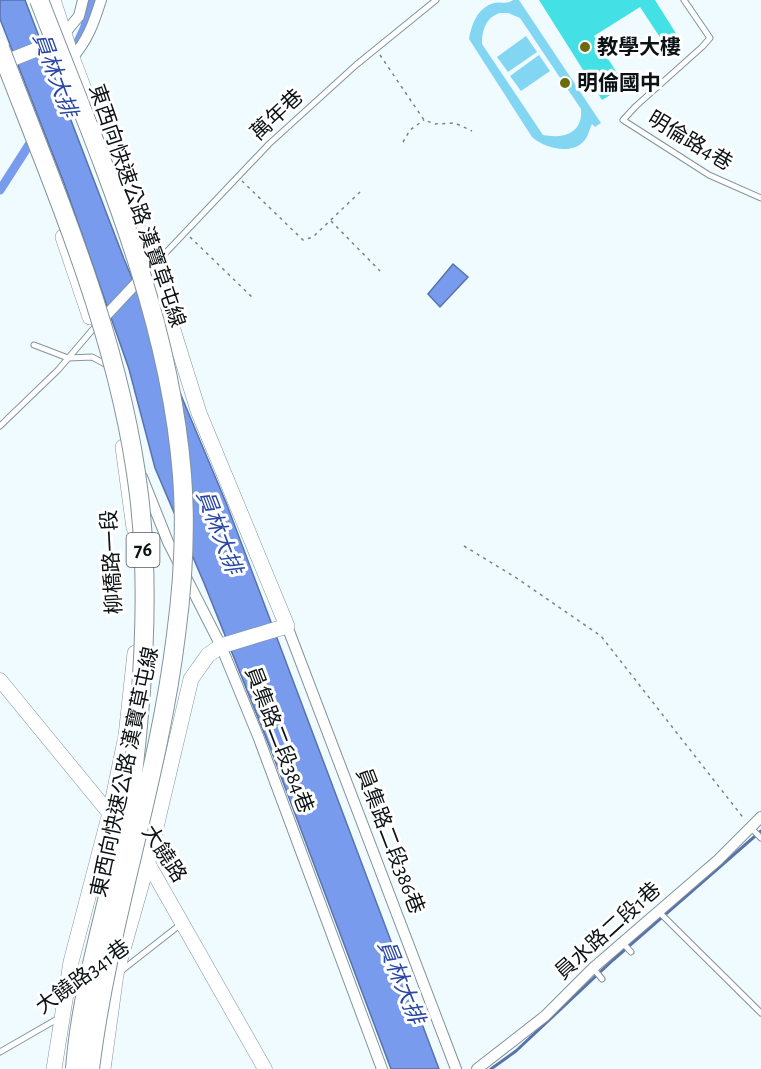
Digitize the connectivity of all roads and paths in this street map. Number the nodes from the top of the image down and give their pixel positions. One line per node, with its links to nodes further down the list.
1 (39, 0): 50 (highway, 東西向快速公路 漢寶草屯線 / 76, bridge)
2 (53, 0): 7 (main road)
3 (83, 0): 7 (street)
4 (101, 0): 9 (street)
5 (436, 0): 8 (lane, 萬年巷)
6 (684, 0): 16 (lane, 明倫路4巷)
7 (59, 38): 9 (main road); 10 (street)
8 (376, 49): 11 (path); 14 (lane, 萬年巷)
9 (72, 58): 19 (main road)
10 (3, 59): 22 (main road, 柳橋路一段); 49 (highway, 東西向快速公路 漢寶草屯線 / 76, bridge)
11 (424, 120): 12 (path); 13 (path)
12 (472, 131)
13 (403, 142)
14 (238, 177): 17 (path); 18 (lane, 萬年巷)
15 (360, 192): 17 (path)
16 (761, 198)
17 (330, 220): 20 (path)
18 (185, 233): 19 (lane, 萬年巷); 21 (path)
19 (153, 266): 22 (street); 29 (main road)
20 (380, 271)
21 (255, 299)
22 (94, 328): 24 (lane); 25 (main road, 柳橋路一段)
23 (34, 345): 24 (lane)
24 (68, 358): 25 (lane); 26 (lane)
25 (105, 364): 27 (main road, 柳橋路一段)
26 (0, 426)
27 (121, 434): 30 (street, 員集路二段384巷); 32 (main road, 柳橋路一段)
28 (464, 546): 34 (path)
29 (287, 626): 30 (main road); 54 (street, 員集路二段386巷)
30 (221, 646): 36 (main road); 53 (street, 員集路二段384巷)
31 (0, 680): 32 (street, 大饒路)
32 (110, 813): 36 (street, 大饒路); 45 (main road, 柳橋路一段)
33 (761, 817): 34 (street, 員水路二段1巷)
34 (750, 827): 35 (lane); 37 (street, 員水路二段1巷)
35 (761, 838)
36 (148, 861): 38 (street, 大饒路); 42 (main road)
37 (658, 910): 39 (street, 員水路二段1巷); 46 (lane)
38 (181, 924): 42 (lane, 大饒路341巷); 52 (street, 大饒路)
39 (622, 942): 40 (lane); 41 (street, 員水路二段1巷)
40 (631, 952)
41 (593, 968): 43 (lane); 55 (street, 員水路二段1巷)
42 (116, 974): 44 (lane, 大饒路341巷); 51 (main road)
43 (602, 979)
44 (80, 1003)
45 (66, 1013): 47 (lane, 大饒路341巷); 48 (main road, 柳橋路一段)
46 (761, 1013)
47 (0, 1052)
48 (54, 1069)
49 (75, 1069)
50 (90, 1069)
51 (103, 1069)
52 (265, 1069)
53 (382, 1069)
54 (456, 1069)
55 (477, 1069)

